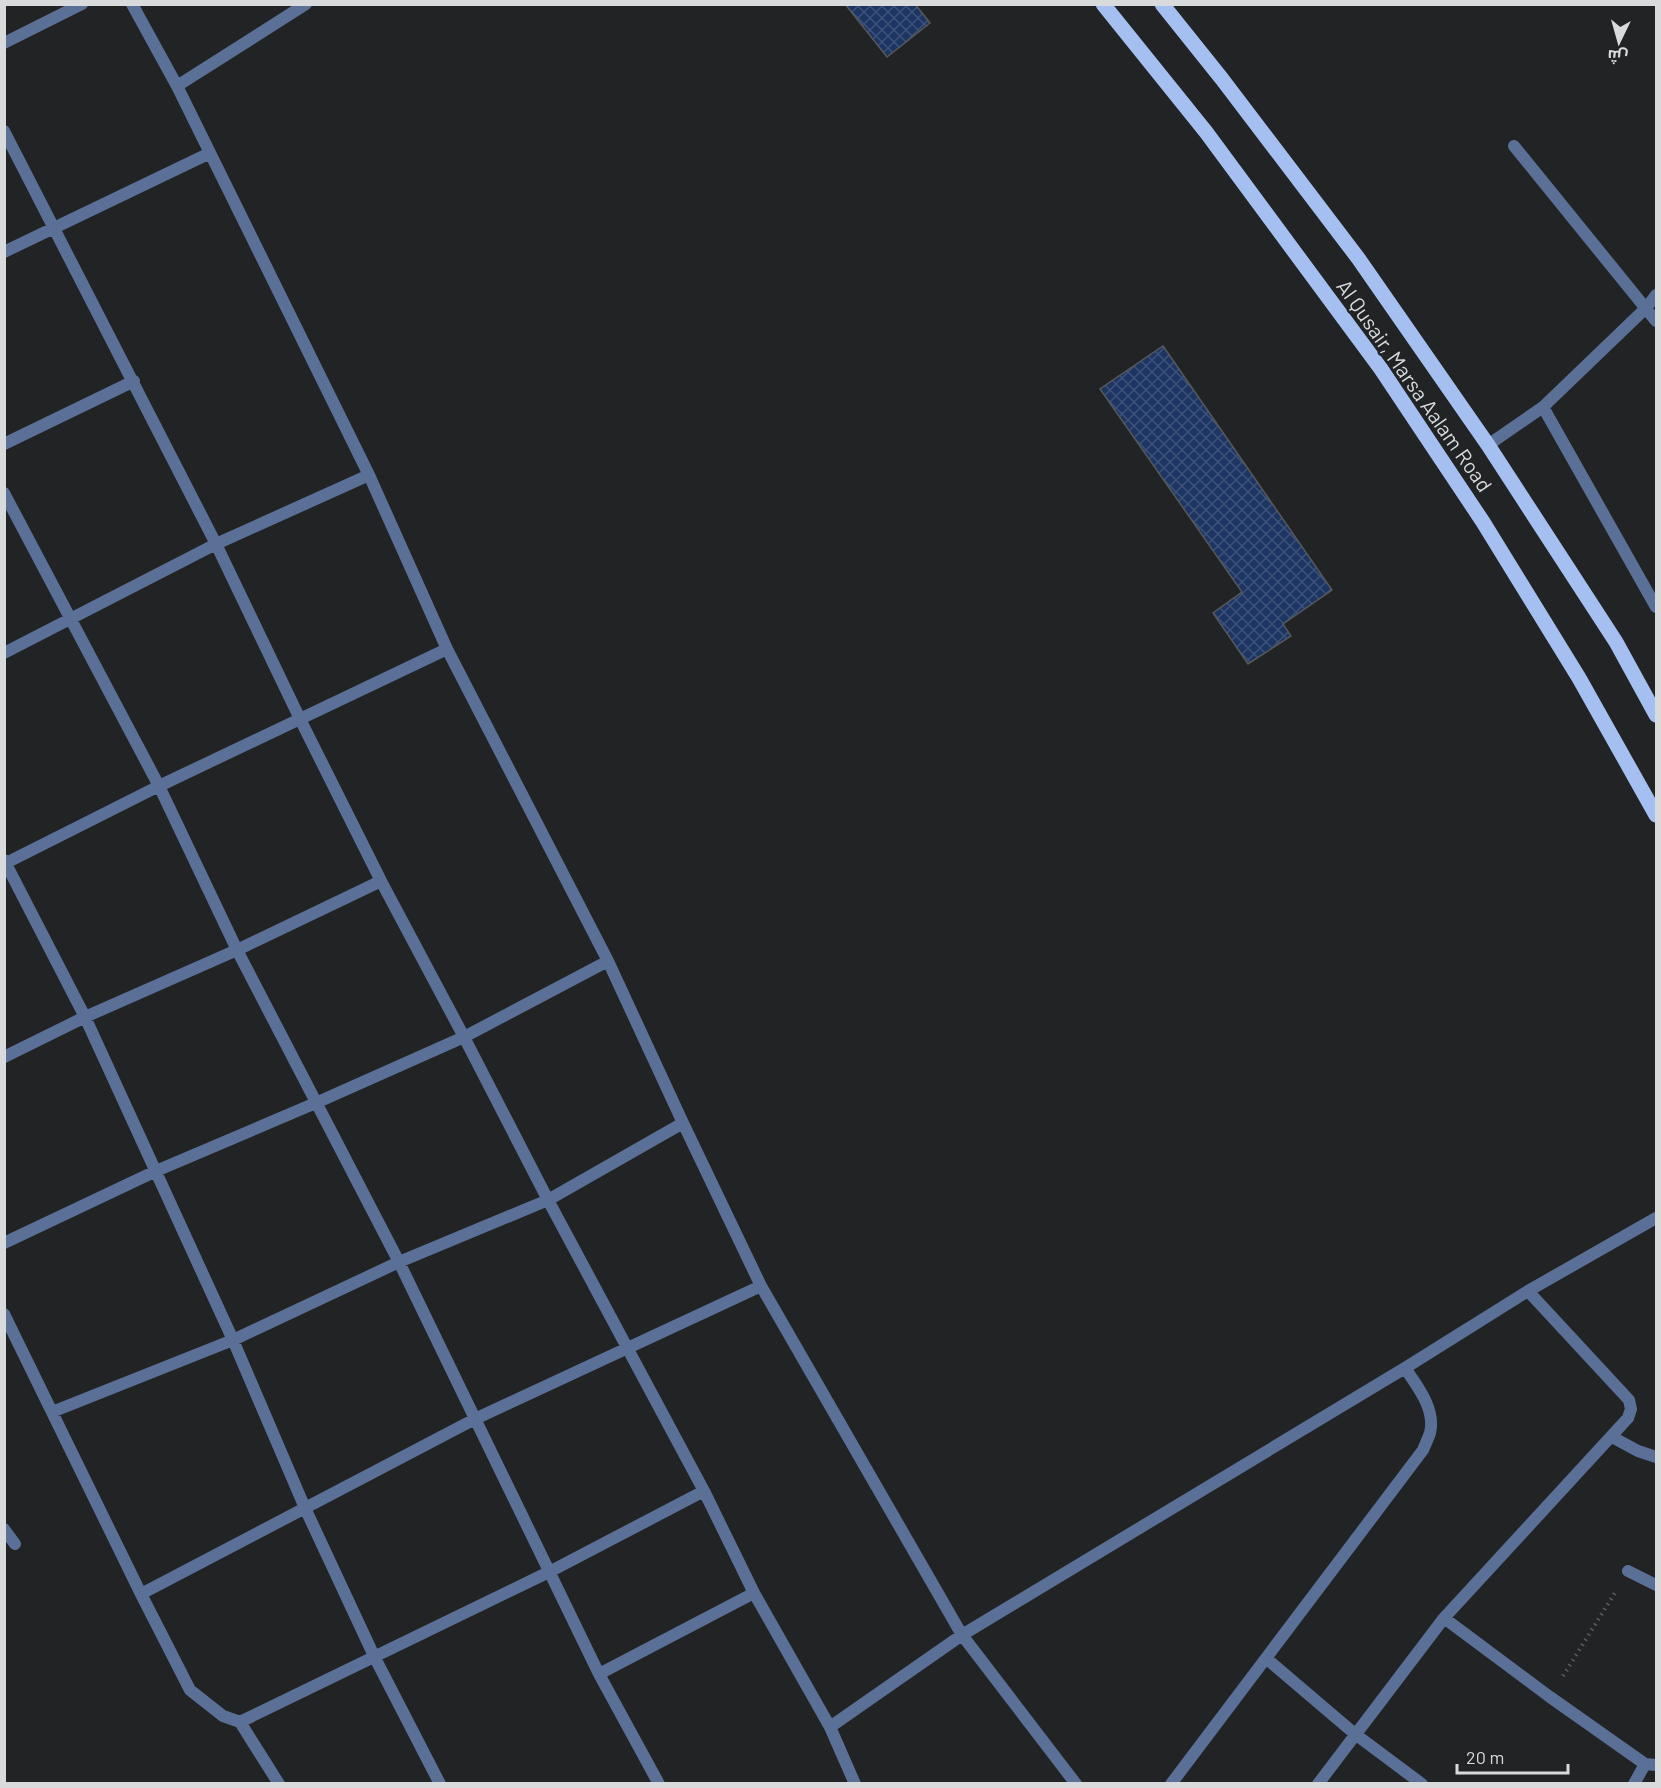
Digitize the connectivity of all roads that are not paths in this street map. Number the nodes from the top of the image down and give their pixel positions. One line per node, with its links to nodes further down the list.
1 (81, 4): 6 (street)
2 (132, 4): 7 (street)
3 (306, 4): 7 (street)
4 (1103, 4): 30 (main road, Al Qusair, Marsa Aalam Road)
5 (1162, 4): 19 (main road, Al Qusair, Marsa Aalam Road)
6 (4, 43)
7 (177, 86): 10 (street)
8 (4, 131): 11 (street)
9 (1514, 146): 14 (street)
10 (210, 153): 11 (street); 20 (street)
11 (54, 227): 12 (street); 16 (street)
12 (4, 252)
13 (1656, 296): 14 (street)
14 (1647, 307): 15 (street); 17 (street)
15 (1656, 321)
16 (134, 381): 18 (street); 22 (street)
17 (1543, 407): 19 (street); 23 (street)
18 (4, 444)
19 (1488, 445): 27 (main road, Al Qusair, Marsa Aalam Road)
20 (369, 475): 22 (street); 25 (street)
21 (4, 493): 24 (street)
22 (216, 544): 24 (street); 28 (street)
23 (1656, 607)
24 (72, 618): 26 (street); 29 (street)
25 (447, 649): 28 (street); 34 (street)
26 (4, 653)
27 (1656, 715)
28 (300, 719): 29 (street); 32 (street)
29 (159, 786): 31 (street); 33 (street)
30 (1656, 815)
31 (5, 863): 35 (street)
32 (381, 881): 33 (street); 36 (street)
33 (237, 950): 35 (street); 38 (street)
34 (608, 961): 36 (street); 39 (street)
35 (85, 1017): 37 (street); 40 (street)
36 (464, 1037): 38 (street); 41 (street)
37 (4, 1057)
38 (318, 1102): 40 (street); 44 (street)
39 (683, 1123): 41 (street); 45 (street)
40 (156, 1171): 43 (street); 48 (street)
41 (548, 1200): 44 (street); 49 (street)
42 (1656, 1218): 46 (street)
43 (4, 1243)
44 (399, 1262): 48 (street); 52 (street)
45 (762, 1286): 49 (street); 65 (street)
46 (1528, 1292): 50 (street); 53 (street)
47 (4, 1314): 51 (street)
48 (234, 1340): 51 (street); 56 (street)
49 (628, 1347): 52 (street); 55 (street)
50 (1405, 1368): 65 (street); 67 (street)
51 (52, 1412): 63 (street)
52 (475, 1419): 56 (street); 59 (street)
53 (1612, 1437): 54 (street); 64 (street)
54 (1656, 1457)
55 (704, 1491): 59 (street); 62 (street)
56 (304, 1508): 63 (street); 66 (street)
57 (4, 1528): 58 (street)
58 (15, 1544)
59 (550, 1571): 66 (street); 68 (street)
60 (1628, 1571): 61 (street)
61 (1656, 1585)
62 (754, 1593): 68 (street); 70 (street)
63 (141, 1594): 69 (street)
64 (1444, 1618): 71 (street); 72 (street)
65 (962, 1635): 70 (street); 78 (street)
66 (375, 1656): 69 (street); 75 (street)
67 (1267, 1659): 71 (street); 73 (street)
68 (599, 1674): 76 (street)
69 (240, 1722): 74 (street)
70 (830, 1727): 77 (street)
71 (1355, 1734): 79 (street); 80 (street)
72 (1651, 1765): 81 (street)
73 (1173, 1783)
74 (279, 1784)
75 (440, 1784)
76 (659, 1784)
77 (855, 1784)
78 (1076, 1784)
79 (1318, 1784)
80 (1422, 1784)
81 (1634, 1784)

